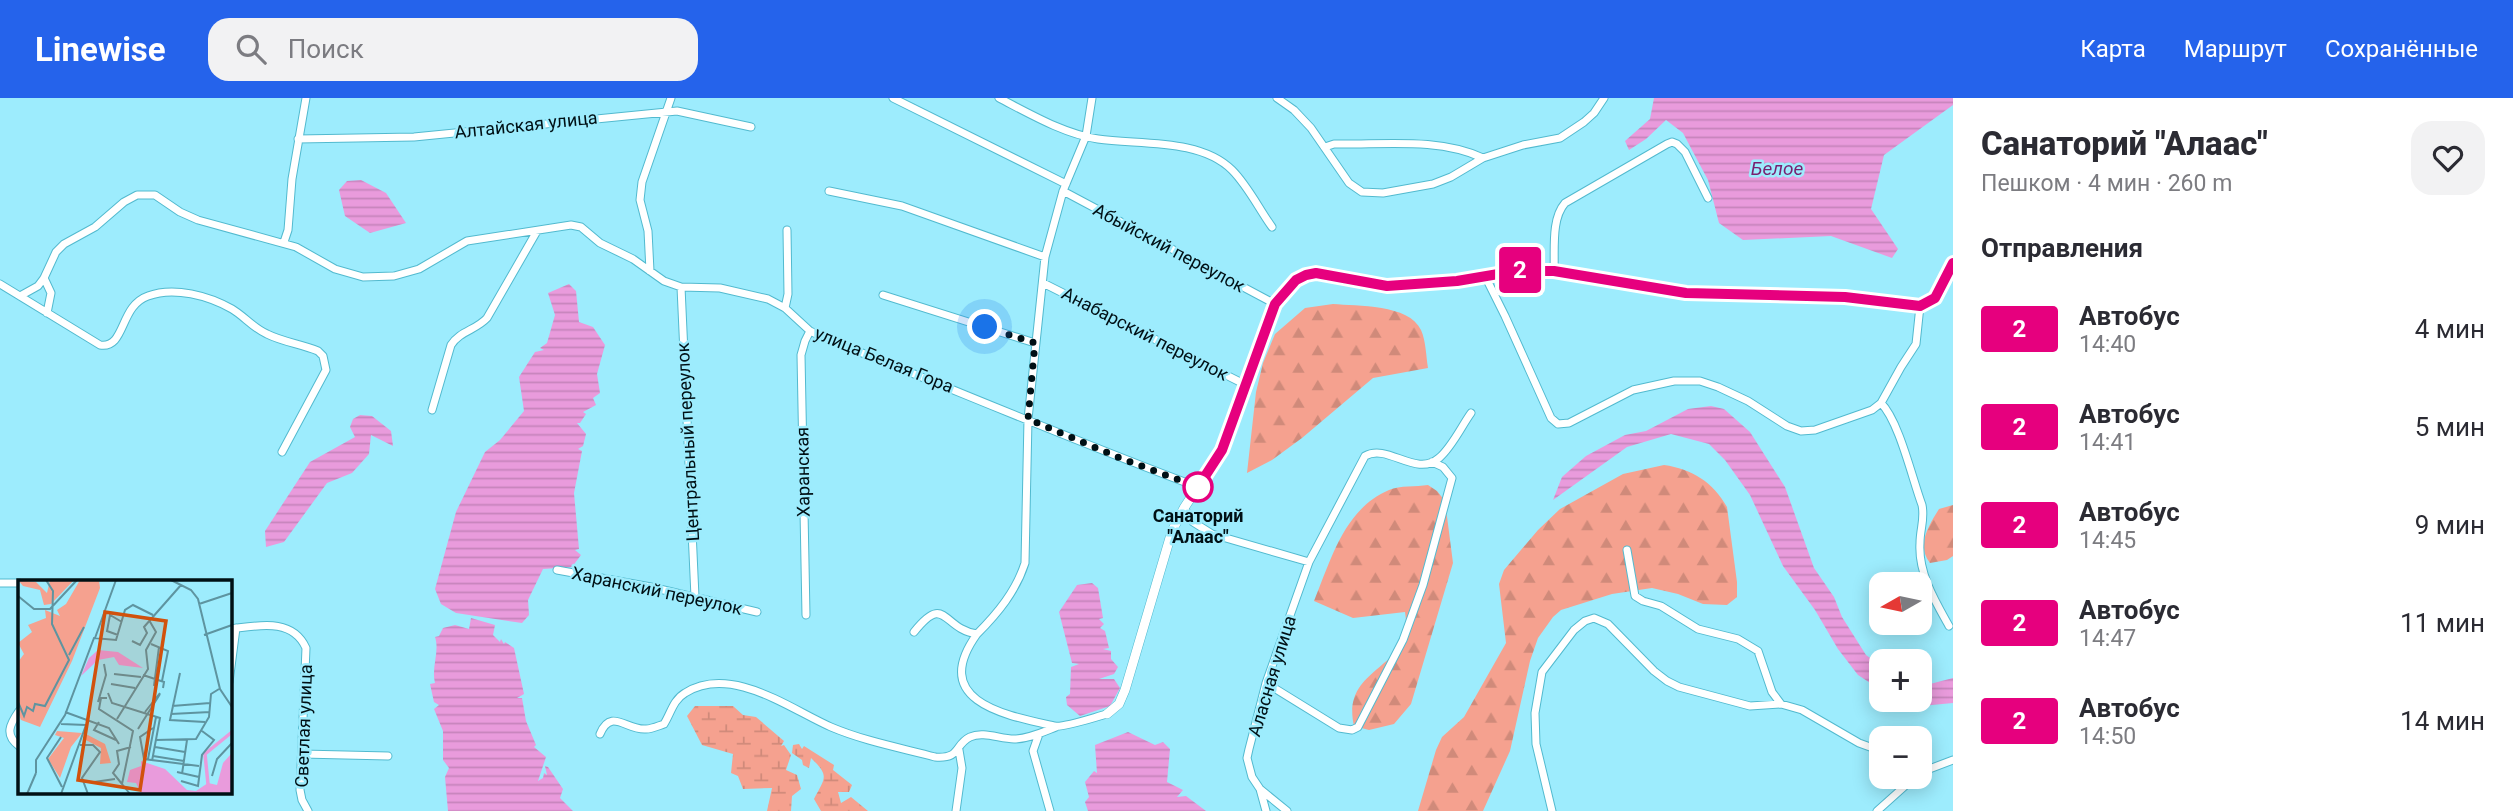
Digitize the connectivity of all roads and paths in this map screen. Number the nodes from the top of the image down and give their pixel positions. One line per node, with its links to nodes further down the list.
1 (306, 98): 11 (street)
2 (671, 98): 8 (street)
3 (893, 98): 14 (street, Абыйский переулок)
4 (999, 98): 10 (street)
5 (1092, 98): 10 (street)
6 (1277, 98): 12 (street)
7 (1604, 98): 13 (street)
8 (667, 111): 9 (street, Алтайская улица); 11 (street, Алтайская улица); 23 (street)
9 (751, 127)
10 (1086, 136): 14 (street); 17 (street)
11 (298, 139): 20 (street)
12 (1325, 147): 13 (street); 13 (street)
13 (1483, 158)
14 (1064, 188): 21 (street); 32 (street, Абыйский переулок)
15 (829, 191): 21 (street)
16 (1708, 198): 24 (street)
17 (1272, 227)
18 (787, 229): 34 (street)
19 (537, 231): 20 (street, улица Белая Гора); 23 (street, улица Белая Гора); 40 (street)
20 (284, 242): 26 (street, улица Белая Гора)
21 (1045, 257): 27 (street)
22 (1953, 263): 33 (street)
23 (650, 271): 29 (street, улица Белая Гора)
24 (1554, 271): 25 (street); 33 (street)
25 (1485, 275): 32 (street); 39 (street)
26 (44, 278): 31 (street, улица Белая Гора); 35 (street)
27 (1043, 283): 37 (street); 38 (street, Анабарский переулок)
28 (0, 284): 31 (street)
29 (681, 287): 34 (street, улица Белая Гора); 52 (street, Центральный переулок)
30 (883, 295): 37 (street)
31 (20, 296): 35 (street)
32 (1275, 304): 38 (street)
33 (1920, 306): 39 (street)
34 (785, 308): 36 (street, улица Белая Гора)
35 (47, 313): 43 (street)
36 (810, 331): 42 (street, улица Белая Гора); 54 (street, Харанская)
37 (1035, 343): 42 (street)
38 (1246, 385): 45 (street)
39 (1881, 403): 55 (street)
40 (432, 410)
41 (1471, 413): 44 (street)
42 (1028, 419): 45 (street, улица Белая Гора); 58 (street)
43 (282, 452)
44 (1432, 462): 48 (street, Аласная улица); 60 (street)
45 (1198, 487): 46 (street)
46 (1184, 508): 48 (street); 63 (street)
47 (1627, 550): 61 (street)
48 (1309, 562): 60 (street, Аласная улица)
49 (557, 570): 52 (street, Харанский переулок)
50 (0, 583): 51 (street)
51 (18, 583)
52 (695, 597): 53 (street, Харанский переулок)
53 (757, 612)
54 (806, 615)
55 (1949, 626)
56 (233, 628): 59 (street); 70 (street, Светлая улица)
57 (914, 632): 58 (street)
58 (976, 634): 64 (street)
59 (231, 655)
60 (1266, 683): 74 (street, Аласная улица)
61 (1781, 704): 68 (street); 81 (street)
62 (18, 713): 67 (street)
63 (1107, 714): 64 (street)
64 (1056, 727): 65 (street)
65 (1039, 733): 69 (street); 78 (street)
66 (600, 734): 69 (street)
67 (18, 745)
68 (1869, 747)
69 (959, 750): 77 (street)
70 (302, 754): 71 (street); 76 (street, Светлая улица)
71 (388, 756)
72 (1953, 760): 73 (street)
73 (1932, 767)
74 (1260, 789): 79 (street, Аласная улица); 80 (street)
75 (1902, 789): 82 (street)
76 (308, 811)
77 (956, 811)
78 (1050, 811)
79 (1266, 811)
80 (1287, 811)
81 (1552, 811)
82 (1877, 811)

